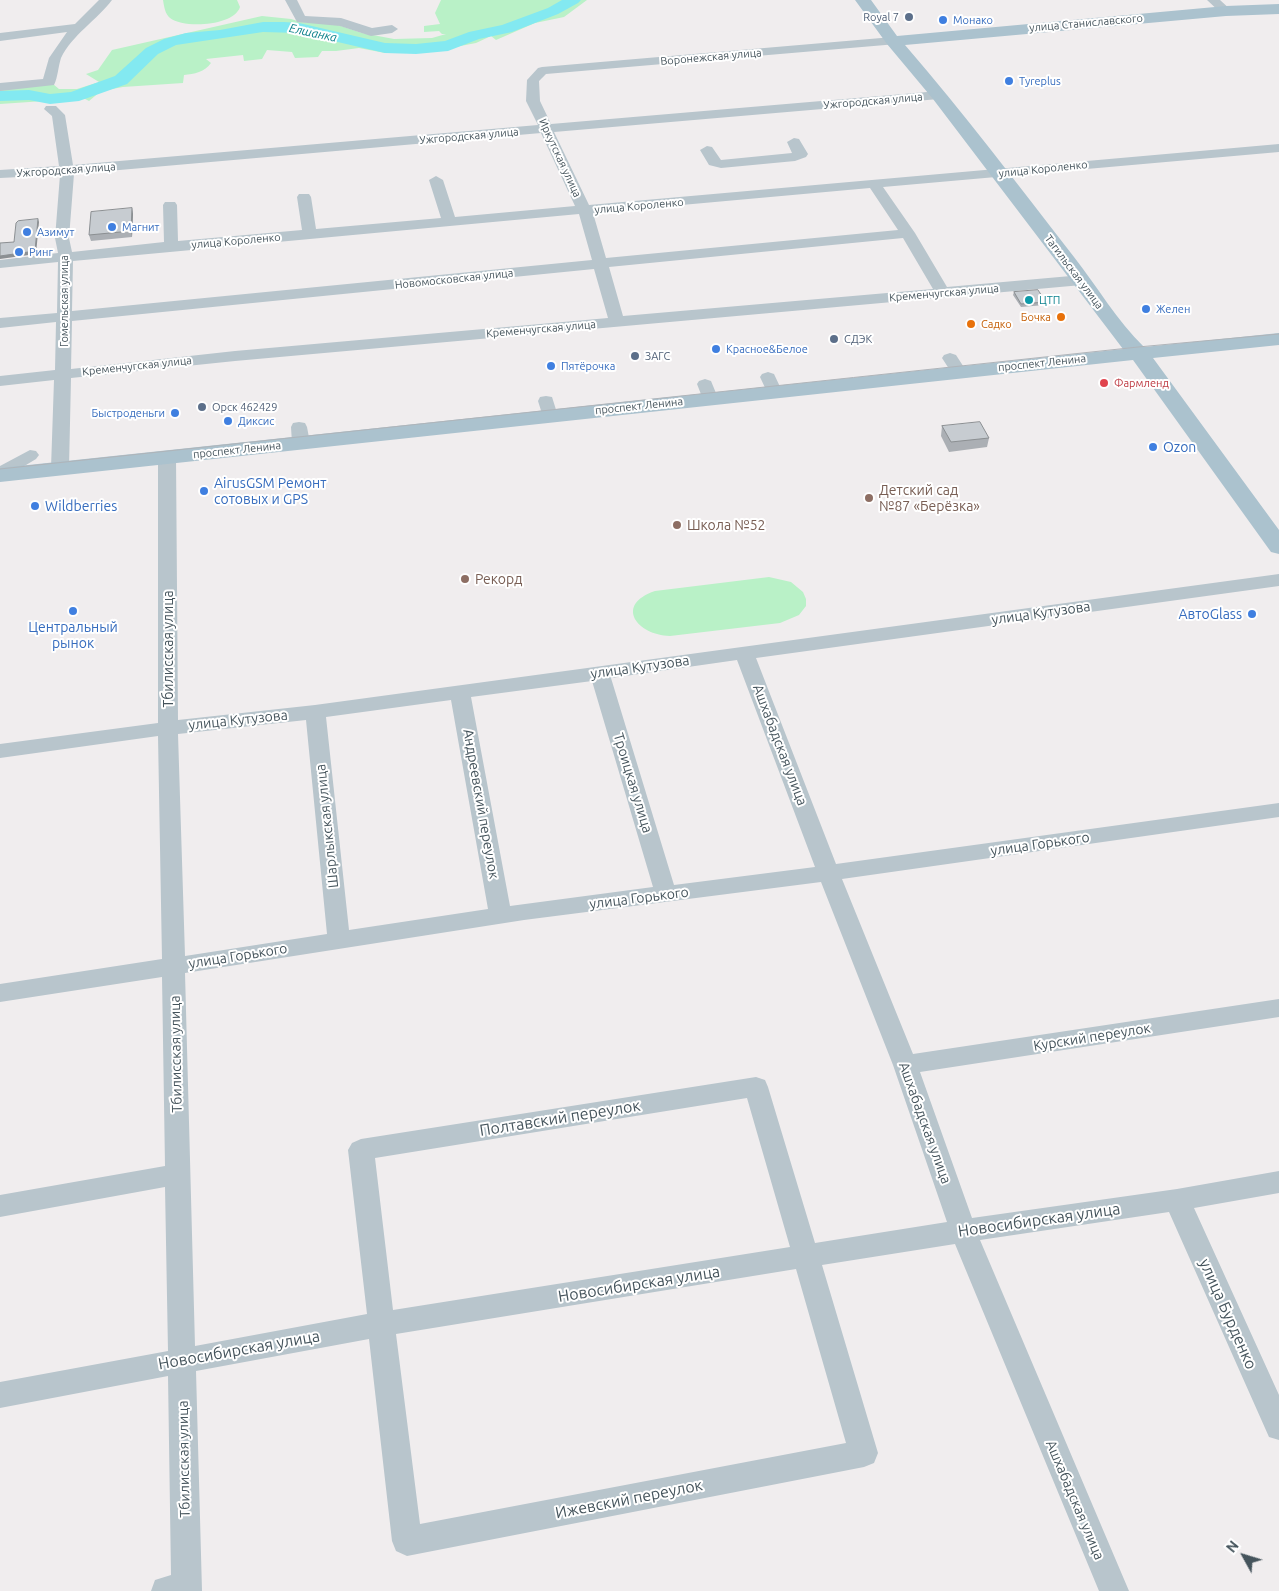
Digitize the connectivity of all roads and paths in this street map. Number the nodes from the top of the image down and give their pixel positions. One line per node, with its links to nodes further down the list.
1 (106, 0): 7 (street)
2 (291, 0): 8 (street)
3 (863, 0): 10 (main road, Тагильская улица)
4 (1212, 0): 6 (street)
5 (1279, 9): 6 (main road, улица Станиславского)
6 (1226, 11): 10 (main road, улица Станиславского)
7 (81, 27): 9 (street); 12 (street)
8 (392, 29)
9 (0, 37)
10 (893, 41): 11 (street, Воронежская улица); 13 (main road, Тагильская улица)
11 (532, 80): 15 (street, Иркутская улица)
12 (0, 87)
13 (939, 95): 15 (street, Ужгородская улица); 22 (main road, Тагильская улица)
14 (51, 109): 20 (street, Гомельская улица)
15 (547, 130): 20 (street, Ужгородская улица); 28 (street, Иркутская улица)
16 (794, 142): 19 (street)
17 (1279, 148): 22 (street, улица Короленко)
18 (707, 150): 19 (street)
19 (775, 159): 25 (street)
20 (67, 170): 21 (street, Ужгородская улица); 33 (street, Гомельская улица)
21 (0, 174)
22 (998, 174): 24 (street, улица Короленко); 36 (main road, Тагильская улица)
23 (436, 180): 29 (street)
24 (874, 184): 25 (street, улица Короленко); 30 (street)
25 (794, 191): 28 (street, улица Короленко)
26 (304, 196): 31 (street)
27 (170, 205): 32 (street)
28 (584, 211): 29 (street, улица Короленко); 35 (street, Иркутская улица)
29 (450, 222): 31 (street, улица Короленко)
30 (908, 233): 35 (street, Новомосковская улица); 37 (street)
31 (310, 235): 32 (street, улица Короленко)
32 (171, 246): 33 (street, улица Короленко)
33 (66, 258): 34 (street, улица Короленко); 38 (street, Гомельская улица)
34 (0, 264)
35 (599, 265): 38 (street, Новомосковская улица); 39 (street, Иркутская улица)
36 (1082, 280): 37 (street, Кременчугская улица); 43 (main road, Тагильская улица)
37 (943, 293): 39 (street, Кременчугская улица)
38 (64, 317): 40 (street, Новомосковская улица); 44 (street, Гомельская улица)
39 (617, 322): 44 (street, Кременчугская улица)
40 (0, 323)
41 (1279, 323): 43 (main road, проспект Ленина)
42 (1279, 339): 43 (main road, проспект Ленина)
43 (1131, 346): 46 (main road, проспект Ленина); 52 (main road, Тагильская улица)
44 (63, 374): 45 (street, Кременчугская улица); 50 (street, Гомельская улица)
45 (0, 381)
46 (300, 435): 48 (main road, проспект Ленина); 50 (main road, проспект Ленина)
47 (30, 455): 49 (main road, проспект Ленина); 50 (main road, проспект Ленина); 51 (street)
48 (167, 457): 50 (main road, проспект Ленина); 58 (street, Тбилисская улица)
49 (0, 458)
50 (60, 460): 51 (main road, проспект Ленина)
51 (0, 474)
52 (1279, 547)
53 (1279, 580): 54 (street, улица Кутузова)
54 (744, 653): 55 (street, улица Кутузова); 61 (street, Ашхабадская улица)
55 (599, 672): 56 (street, улица Кутузова); 62 (street, Троицкая улица)
56 (460, 692): 57 (street, улица Кутузова); 63 (street, Андреевский переулок)
57 (315, 712): 58 (street, улица Кутузова); 64 (street, Шарлыкская улица)
58 (168, 728): 59 (street, улица Кутузова); 65 (street, Тбилисская улица)
59 (1, 757)
60 (1279, 810): 61 (street, улица Горького)
61 (829, 873): 62 (street, улица Горького); 68 (street, Ашхабадская улица)
62 (666, 894): 63 (street, улица Горького)
63 (501, 916): 64 (street, улица Горького)
64 (339, 941): 65 (street, улица Горького)
65 (175, 966): 66 (street, улица Горького); 69 (street, Тбилисская улица)
66 (0, 993)
67 (1279, 1008): 68 (street, Курский переулок)
68 (905, 1065): 73 (street, Ашхабадская улица)
69 (178, 1174): 72 (street); 76 (street, Тбилисская улица)
70 (1279, 1182): 71 (street, Новосибирская улица)
71 (1177, 1200): 73 (street, Новосибирская улица); 78 (street, улица Бурденко)
72 (0, 1206)
73 (963, 1231): 74 (street, Новосибирская улица); 80 (street, Ашхабадская улица)
74 (806, 1257): 75 (street, Новосибирская улица); 75 (street, Полтавский переулок); 75 (street, Ижевский переулок)
75 (382, 1324): 76 (street, Новосибирская улица)
76 (182, 1361): 77 (street, Новосибирская улица); 79 (street, Тбилисская улица)
77 (0, 1395)
78 (1279, 1427)
79 (180, 1590)
80 (1114, 1591)

